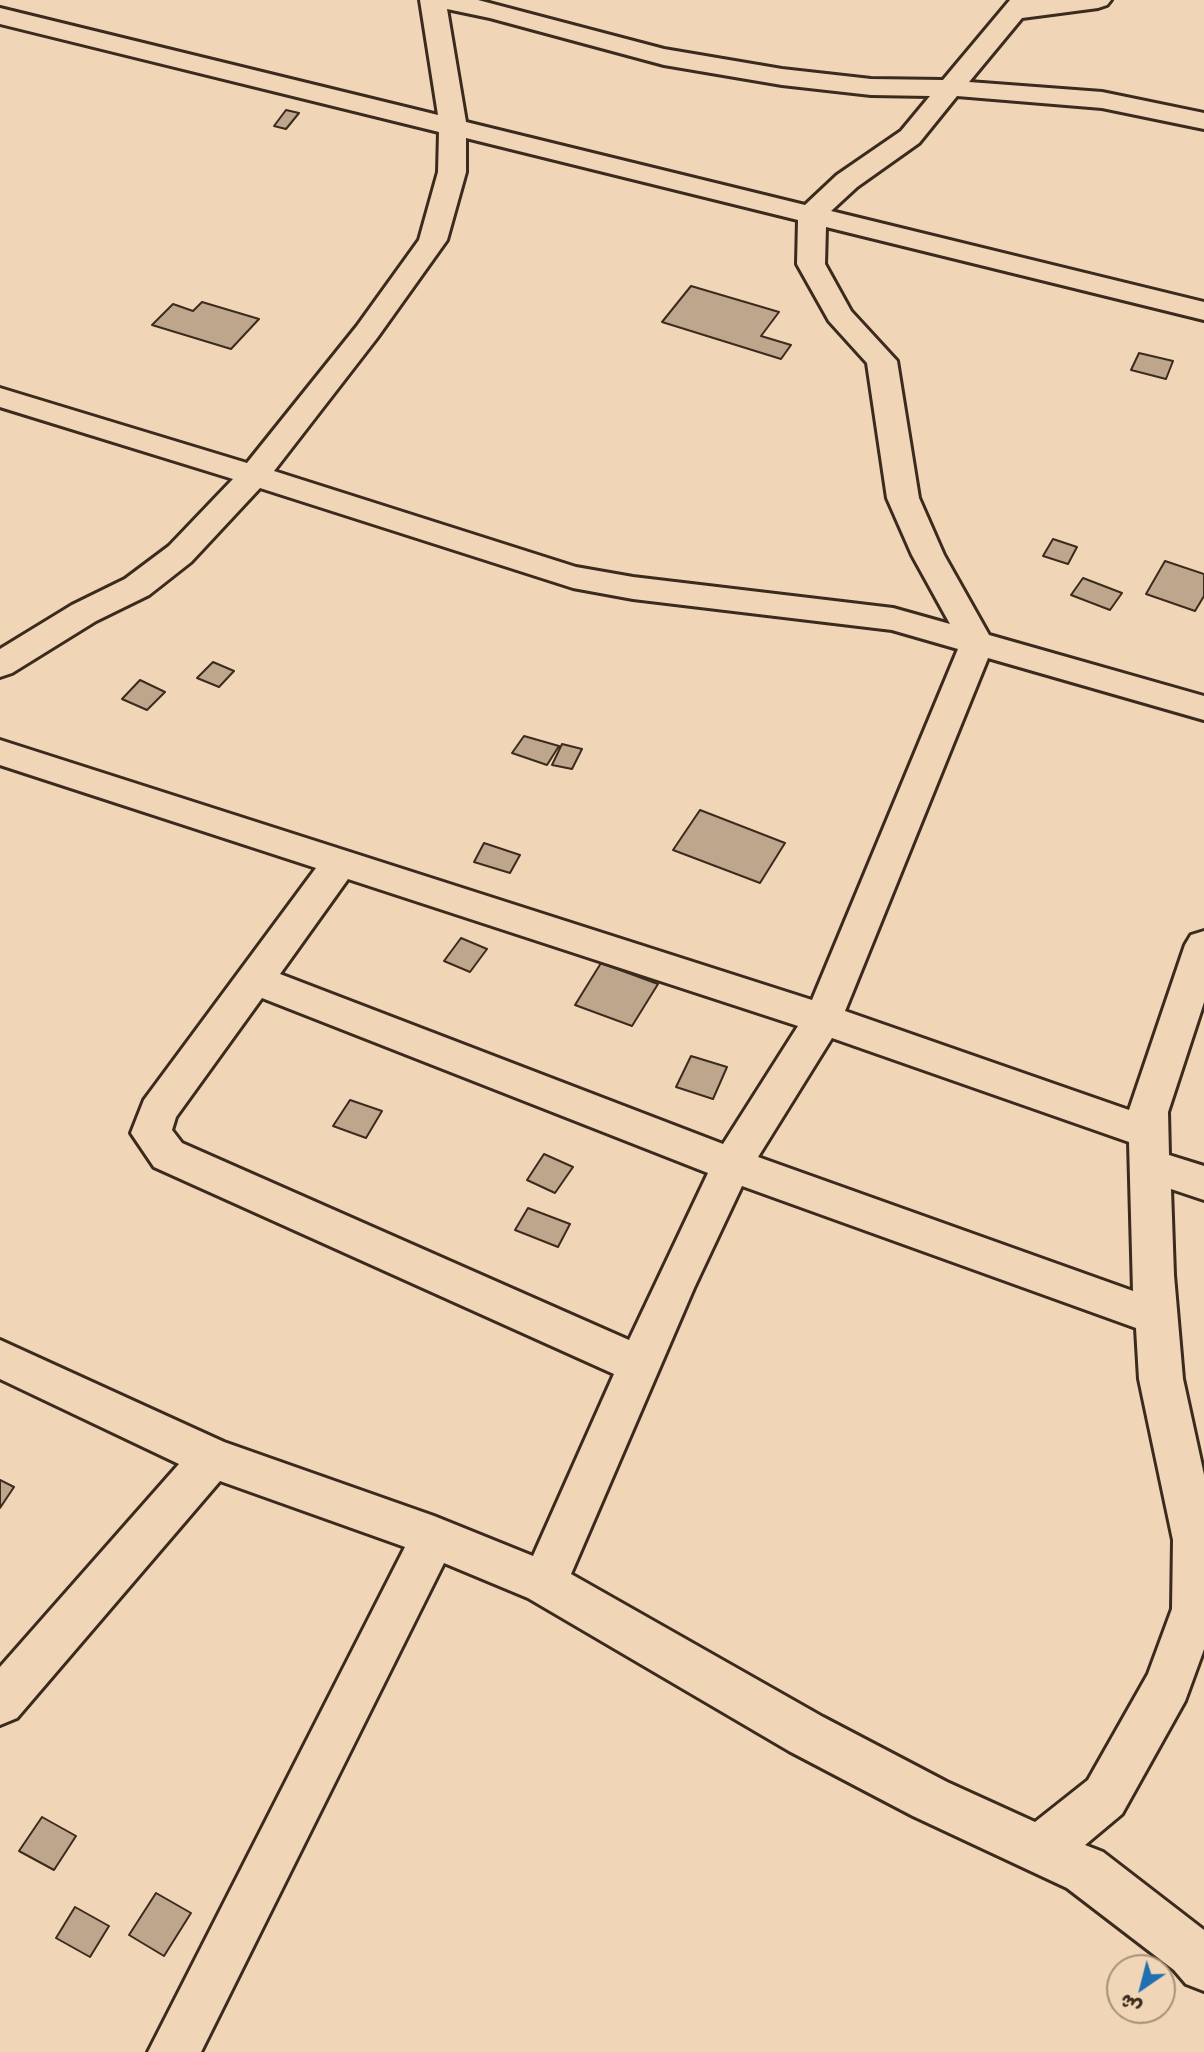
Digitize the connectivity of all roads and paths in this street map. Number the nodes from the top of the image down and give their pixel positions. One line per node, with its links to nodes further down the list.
1 (433, 0): 8 (street)
2 (441, 0): 6 (street)
3 (1098, 0): 4 (street)
4 (1019, 5): 6 (street)
5 (0, 16): 8 (street)
6 (950, 88): 7 (street); 9 (street)
7 (1204, 121)
8 (453, 126): 9 (street); 12 (street)
9 (812, 214): 10 (street); 13 (street)
10 (1204, 311)
11 (0, 397): 12 (street)
12 (254, 475): 13 (street); 14 (street)
13 (977, 643): 15 (street); 20 (street)
14 (0, 665)
15 (1204, 708)
16 (0, 751): 17 (street)
17 (340, 863): 19 (street); 20 (street)
18 (1204, 945): 21 (street)
19 (253, 979): 22 (street); 26 (street)
20 (823, 1019): 21 (street); 22 (street)
21 (1149, 1149): 23 (street); 24 (street)
22 (732, 1165): 24 (street); 26 (street)
23 (1204, 1183)
24 (1155, 1317): 27 (street)
25 (0, 1359): 28 (street)
26 (639, 1365): 30 (street)
27 (1189, 1442): 31 (street)
28 (212, 1458): 29 (street); 32 (street)
29 (434, 1537): 30 (street); 35 (street)
30 (544, 1583): 33 (street)
31 (1200, 1611): 33 (street)
32 (0, 1702)
33 (1041, 1849): 34 (street)
34 (1204, 1966)
35 (174, 2052)

